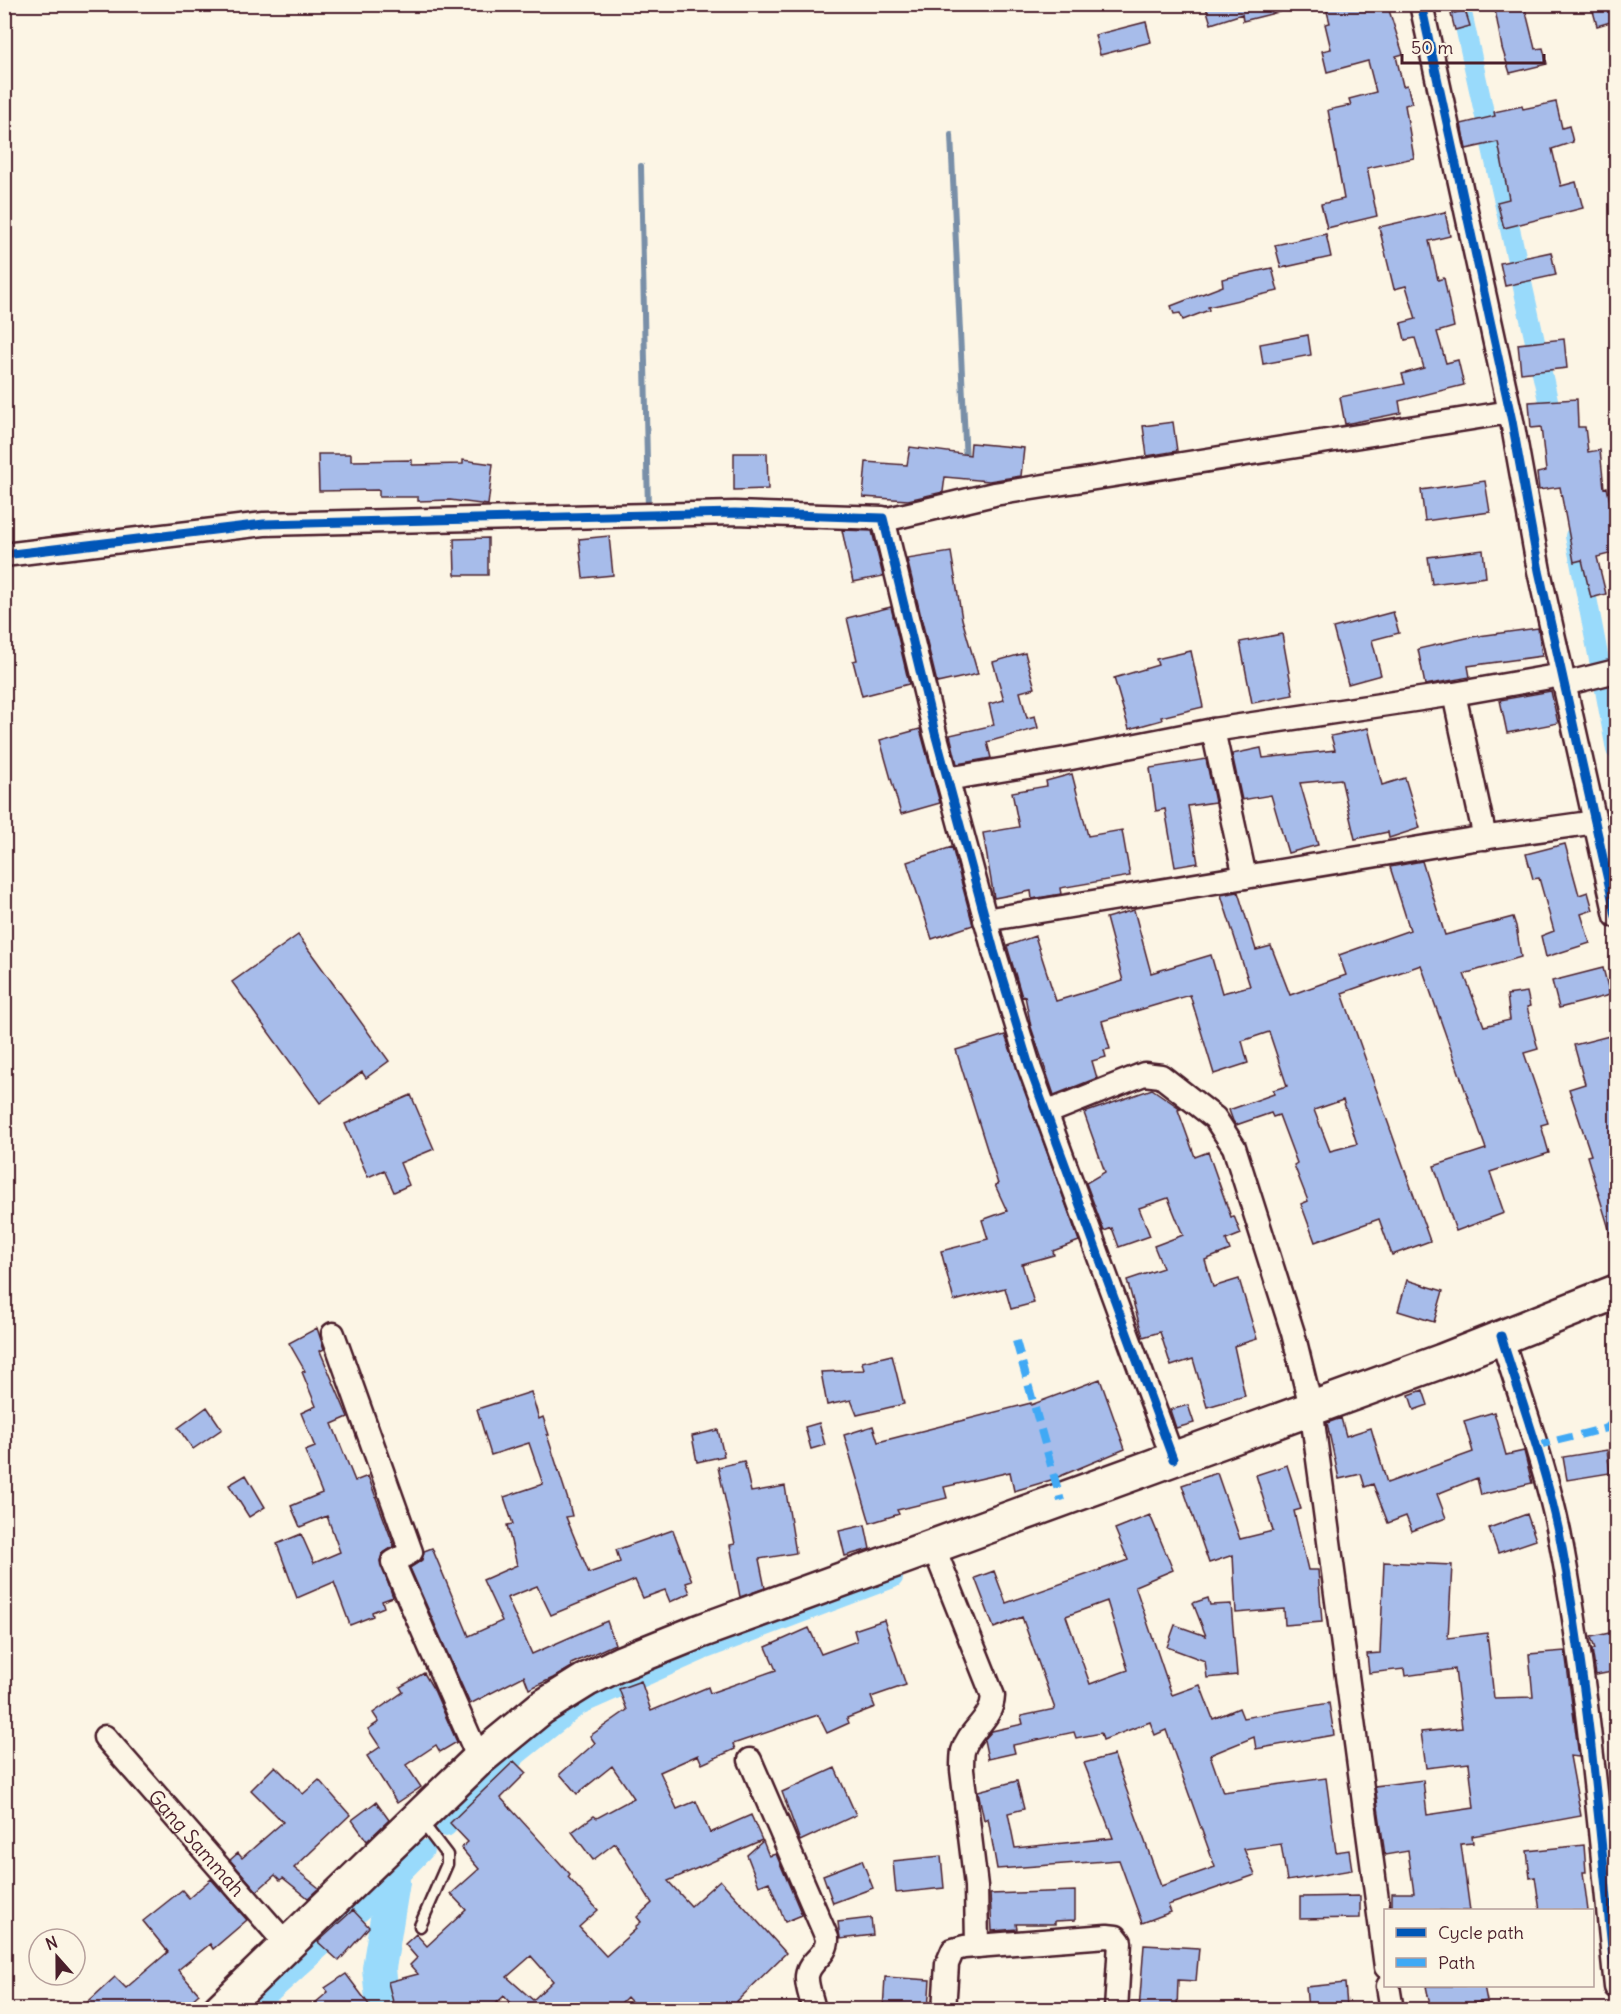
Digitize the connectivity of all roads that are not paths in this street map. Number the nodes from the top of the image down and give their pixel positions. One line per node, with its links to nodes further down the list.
1 (1420, 4): 2 (street)
2 (1510, 412): 3 (street); 6 (street)
3 (884, 520): 4 (street); 9 (street)
4 (4, 555)
5 (1617, 671): 6 (street)
6 (1563, 679): 7 (street); 10 (street)
7 (1454, 694): 8 (street); 11 (street)
8 (1213, 730): 9 (street); 12 (street)
9 (947, 779): 14 (street)
10 (1596, 822): 11 (street); 13 (street)
11 (1485, 838): 12 (street)
12 (1245, 877): 14 (street)
13 (1616, 912)
14 (985, 920): 15 (street)
15 (1046, 1113): 19 (street); 20 (street)
16 (1617, 1292): 18 (main road)
17 (333, 1334): 23 (street)
18 (1501, 1336): 19 (main road); 31 (street)
19 (1311, 1407): 20 (main road); 29 (street)
20 (1173, 1459): 21 (main road)
21 (934, 1548): 23 (main road); 28 (street)
22 (105, 1737): 27 (street, Gang Sammah)
23 (479, 1760): 25 (main road)
24 (750, 1760): 33 (street)
25 (419, 1819): 26 (lane); 27 (main road)
26 (420, 1926)
27 (288, 1946): 32 (main road)
28 (977, 1946): 34 (street); 35 (street)
29 (1384, 1952)
30 (1388, 1987): 36 (street)
31 (1617, 1987)
32 (220, 2010)
33 (814, 2010)
34 (944, 2010)
35 (1116, 2010)
36 (1392, 2010)

